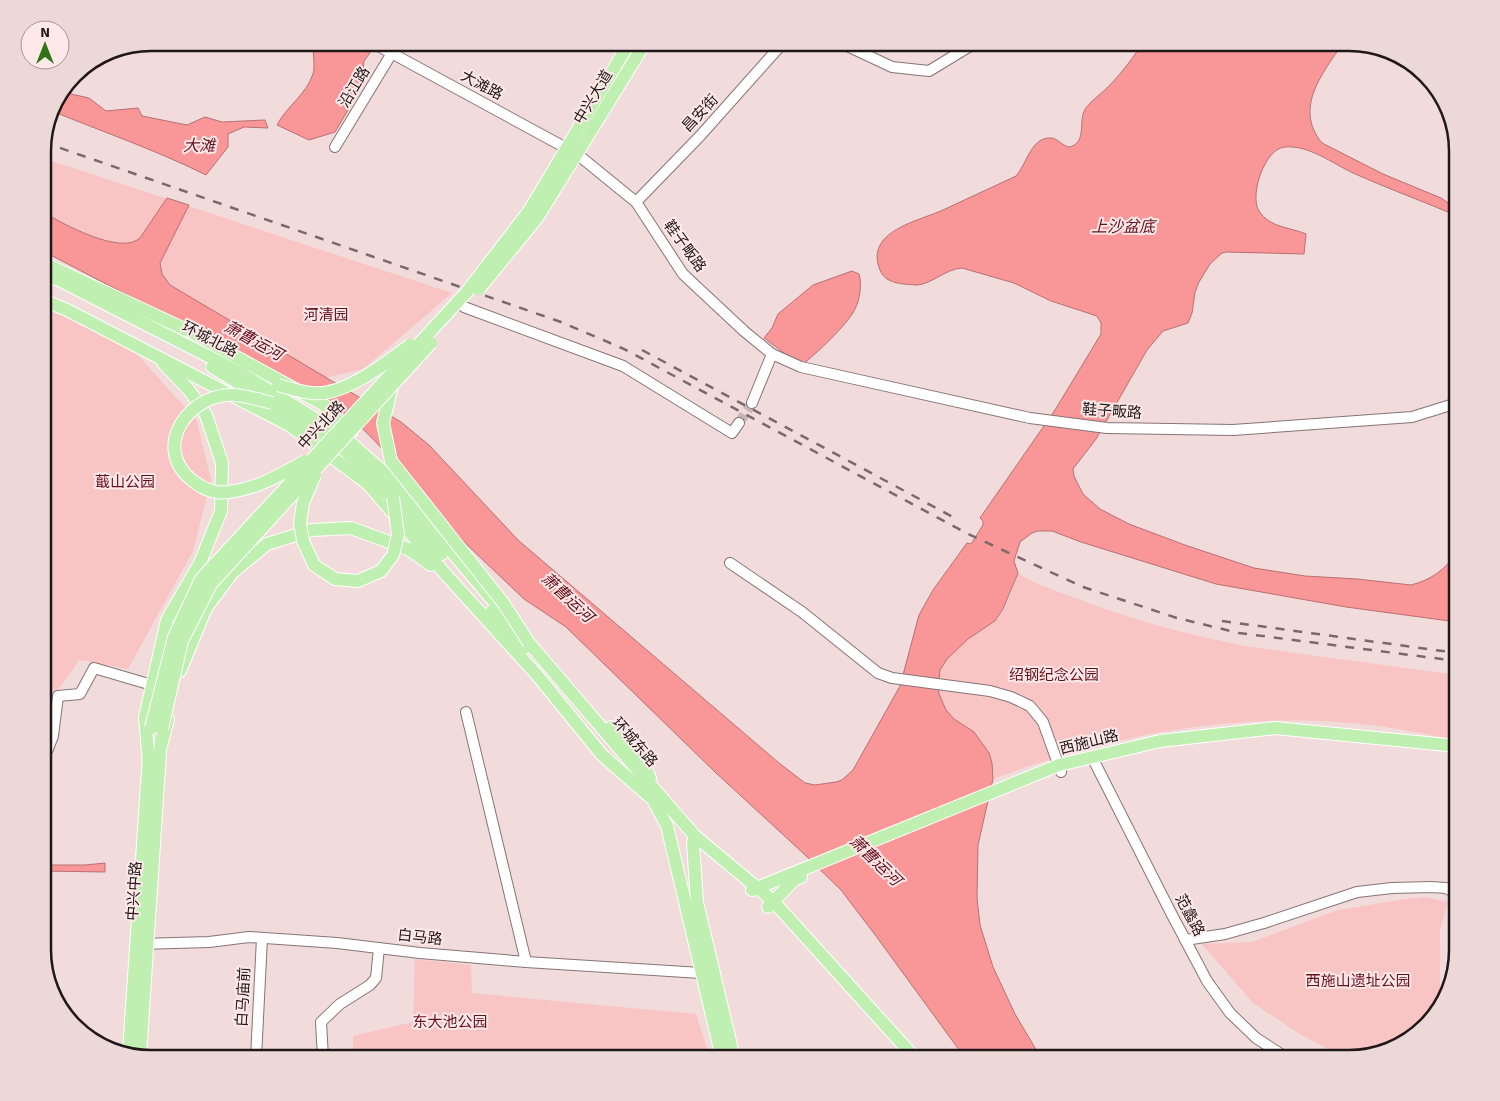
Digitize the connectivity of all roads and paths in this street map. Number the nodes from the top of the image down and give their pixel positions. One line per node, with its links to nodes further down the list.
1 (388, 51): 7 (street, 大滩路)
2 (623, 51): 9 (main road, 中兴大道)
3 (639, 51): 9 (main road, 中兴大道)
4 (775, 51): 11 (street, 昌安街)
5 (859, 51): 6 (street)
6 (961, 51)
7 (392, 53): 8 (street, 沿江路); 9 (street, 大滩路)
8 (335, 147)
9 (572, 151): 10 (main road, 中兴大道); 11 (street, 鞋子畈路)
10 (562, 167): 16 (main road, 中兴北路, bridge); 17 (main road, 中兴北路, bridge)
11 (636, 202): 19 (street, 鞋子畈路)
12 (51, 267): 43 (main road)
13 (51, 278): 14 (main road, 环城北路)
14 (57, 279): 17 (main road, bridge); 20 (main road, 环城北路)
15 (51, 303): 18 (main road)
16 (464, 307): 21 (main road, 中兴北路, bridge); 25 (street)
17 (434, 327): 27 (main road, 中兴北路, bridge)
18 (154, 354): 30 (main road); 32 (main road)
19 (772, 354): 23 (street); 24 (street, 鞋子畈路)
20 (239, 377): 22 (main road, 环城北路, bridge); 26 (main road, 环城北路)
21 (392, 386): 27 (main road, 中兴北路, bridge); 31 (main road, bridge)
22 (272, 403): 26 (main road, 环城北路); 27 (main road, bridge)
23 (752, 403)
24 (1449, 406)
25 (739, 423)
26 (339, 439): 28 (main road, 环城东路); 31 (main road, 环城东路, bridge)
27 (317, 461): 28 (main road, bridge); 34 (main road, 中兴北路, bridge)
28 (393, 497): 38 (main road, 环城东路)
29 (730, 563): 42 (street)
30 (448, 577): 37 (main road); 43 (main road)
31 (529, 643): 38 (main road, 环城东路)
32 (152, 685): 35 (street); 40 (main road)
33 (466, 712): 53 (street)
34 (156, 728): 37 (main road, 中兴中路); 40 (main road, 中兴中路)
35 (51, 741)
36 (1449, 745): 42 (main road, 西施山路)
37 (161, 746): 51 (main road, 中兴中路)
38 (618, 753): 43 (main road, 环城东路)
39 (1449, 753): 41 (main road, 西施山路)
40 (149, 763): 51 (main road, 中兴中路)
41 (1095, 763): 42 (main road, 西施山路); 50 (street, 范蠡路)
42 (1056, 770): 45 (main road, 西施山路)
43 (654, 797): 44 (main road, 环城东路); 54 (main road)
44 (694, 839): 46 (main road, 环城东路); 60 (main road)
45 (794, 877): 46 (main road, 西施山路); 48 (main road, 西施山路)
46 (753, 890): 48 (main road, 环城东路)
47 (1449, 890): 50 (street)
48 (770, 904): 61 (main road, 环城东路); 62 (main road, 环城东路)
49 (262, 938): 51 (street, 白马路); 52 (street, 白马路); 57 (street, 白马庙前)
50 (1185, 940): 63 (street, 范蠡路)
51 (142, 944): 55 (main road, 中兴中路); 56 (main road, 中兴中路)
52 (379, 948): 53 (street, 白马路); 58 (street)
53 (526, 962): 54 (street, 白马路)
54 (701, 973): 59 (main road)
55 (130, 1047)
56 (140, 1049)
57 (256, 1050)
58 (323, 1050)
59 (720, 1050)
60 (732, 1050)
61 (899, 1050)
62 (907, 1050)
63 (1275, 1050)

